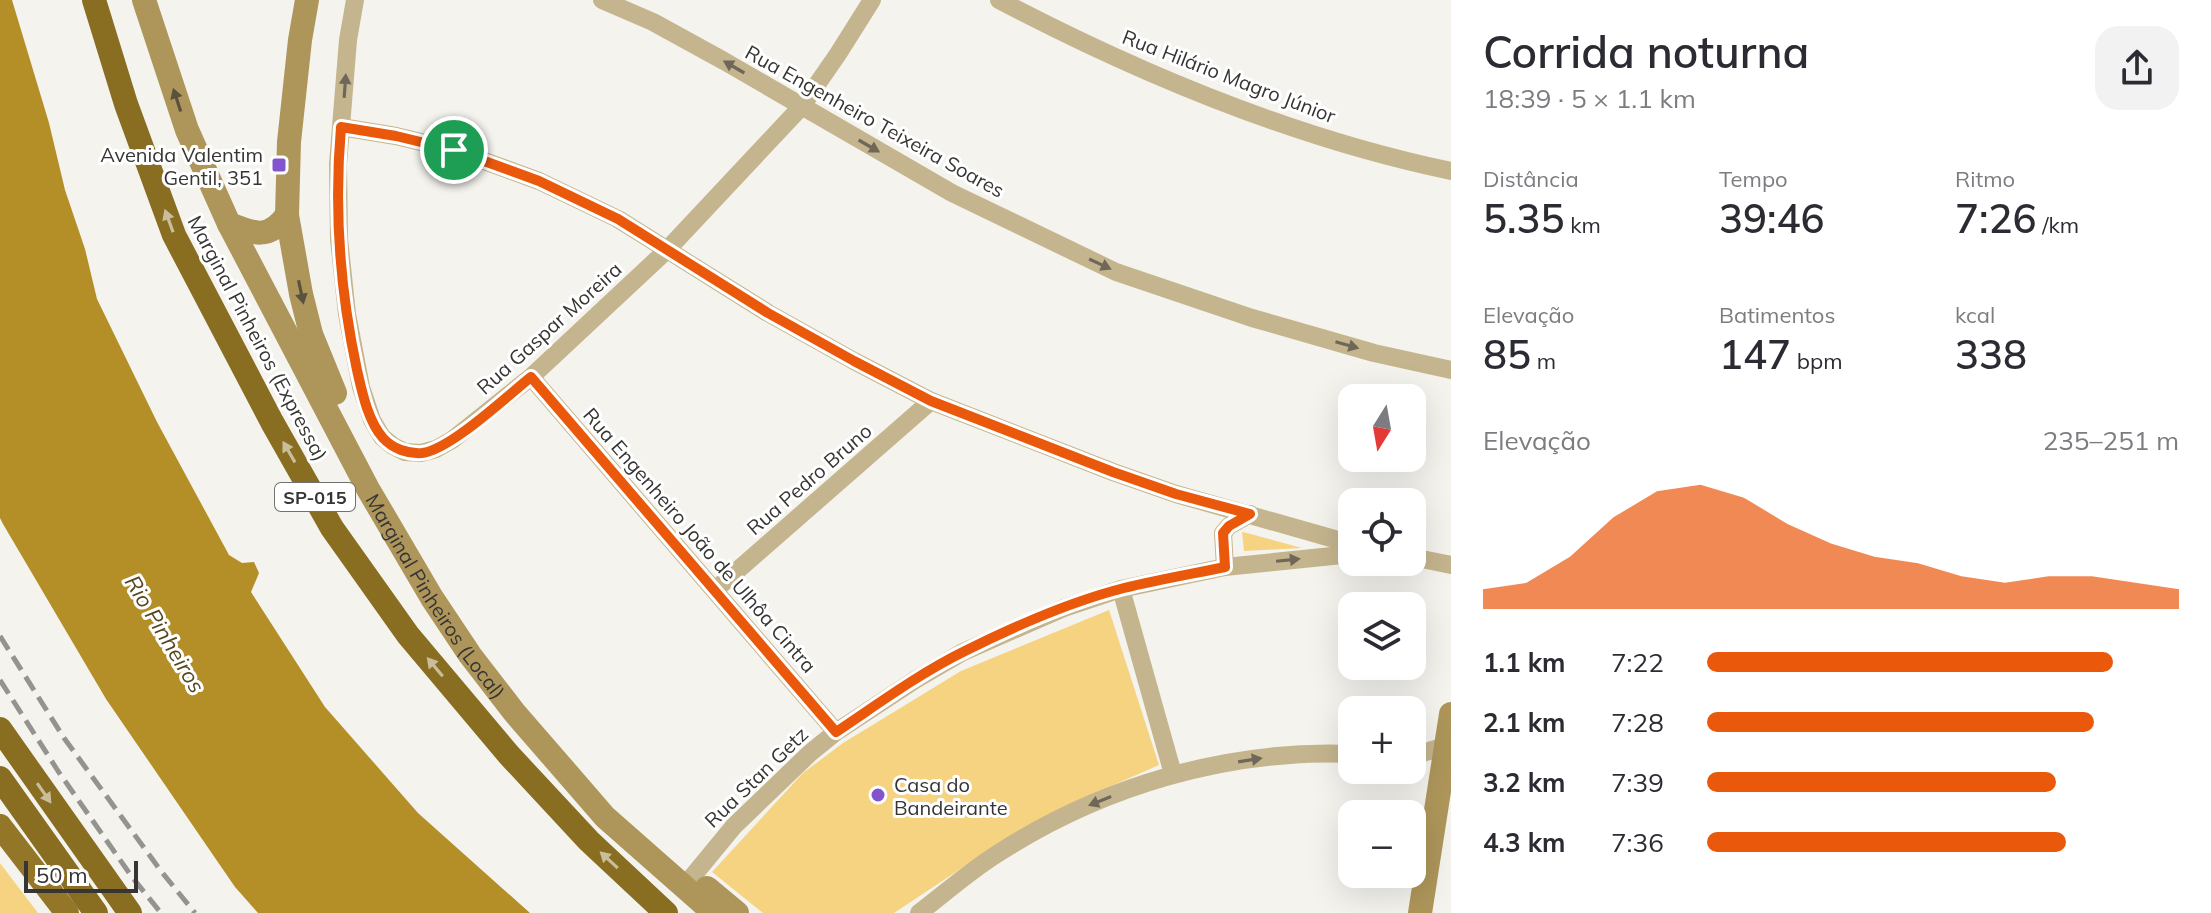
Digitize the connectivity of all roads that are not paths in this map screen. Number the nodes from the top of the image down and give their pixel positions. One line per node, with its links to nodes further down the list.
1 (94, 0): 40 (highway, Marginal Pinheiros (Expressa) / SP-015, one-way to 1)
2 (144, 0): 12 (main road, Marginal Pinheiros (Local), one-way to 2)
3 (307, 0): 11 (main road)
4 (355, 0): 9 (street, one-way to 4)
5 (602, 0): 8 (street, Rua Engenheiro Teixeira Soares, one-way to 5)
6 (872, 0): 8 (street, Rua Gaspar Moreira)
7 (999, 0): 10 (street, Rua Hilário Magro Júnior)
8 (802, 106): 13 (street, Rua Gaspar Moreira); 14 (street, Rua Engenheiro Teixeira Soares, one-way to 14)
9 (341, 127): 13 (street); 15 (street, Rua Gaspar Moreira)
10 (1451, 171)
11 (287, 215): 12 (main road); 36 (main road, one-way to 36)
12 (229, 224): 41 (main road, Marginal Pinheiros (Local))
13 (667, 250): 15 (street, Rua Gaspar Moreira); 16 (street)
14 (1451, 370)
15 (531, 377): 26 (street, Rua Engenheiro João de Ulhôa Cintra)
16 (931, 401): 17 (street); 26 (street, Rua Pedro Bruno)
17 (1176, 494): 18 (street); 19 (street)
18 (1250, 514): 19 (street); 20 (street)
19 (1223, 533): 24 (street)
20 (1338, 540)
21 (1338, 555): 24 (street, Rua Stan Getz, one-way to 21)
22 (1426, 560): 23 (street)
23 (1451, 565)
24 (1225, 567): 25 (street, Rua Stan Getz)
25 (1121, 589): 29 (street, Rua Stan Getz); 33 (street)
26 (715, 590): 29 (street, Rua Engenheiro João de Ulhôa Cintra)
27 (1451, 714): 30 (main road)
28 (0, 729): 39 (highway, one-way to 39)
29 (836, 732): 36 (street, Rua Stan Getz)
30 (1446, 746): 31 (street); 44 (main road)
31 (1426, 752)
32 (1338, 754): 33 (street, one-way to 32)
33 (1173, 774): 43 (street, one-way to 43)
34 (0, 778): 38 (highway)
35 (0, 826): 37 (highway)
36 (692, 877): 42 (main road)
37 (67, 913)
38 (96, 913)
39 (130, 913)
40 (666, 913)
41 (714, 913)
42 (737, 913)
43 (919, 913)
44 (1420, 913)

